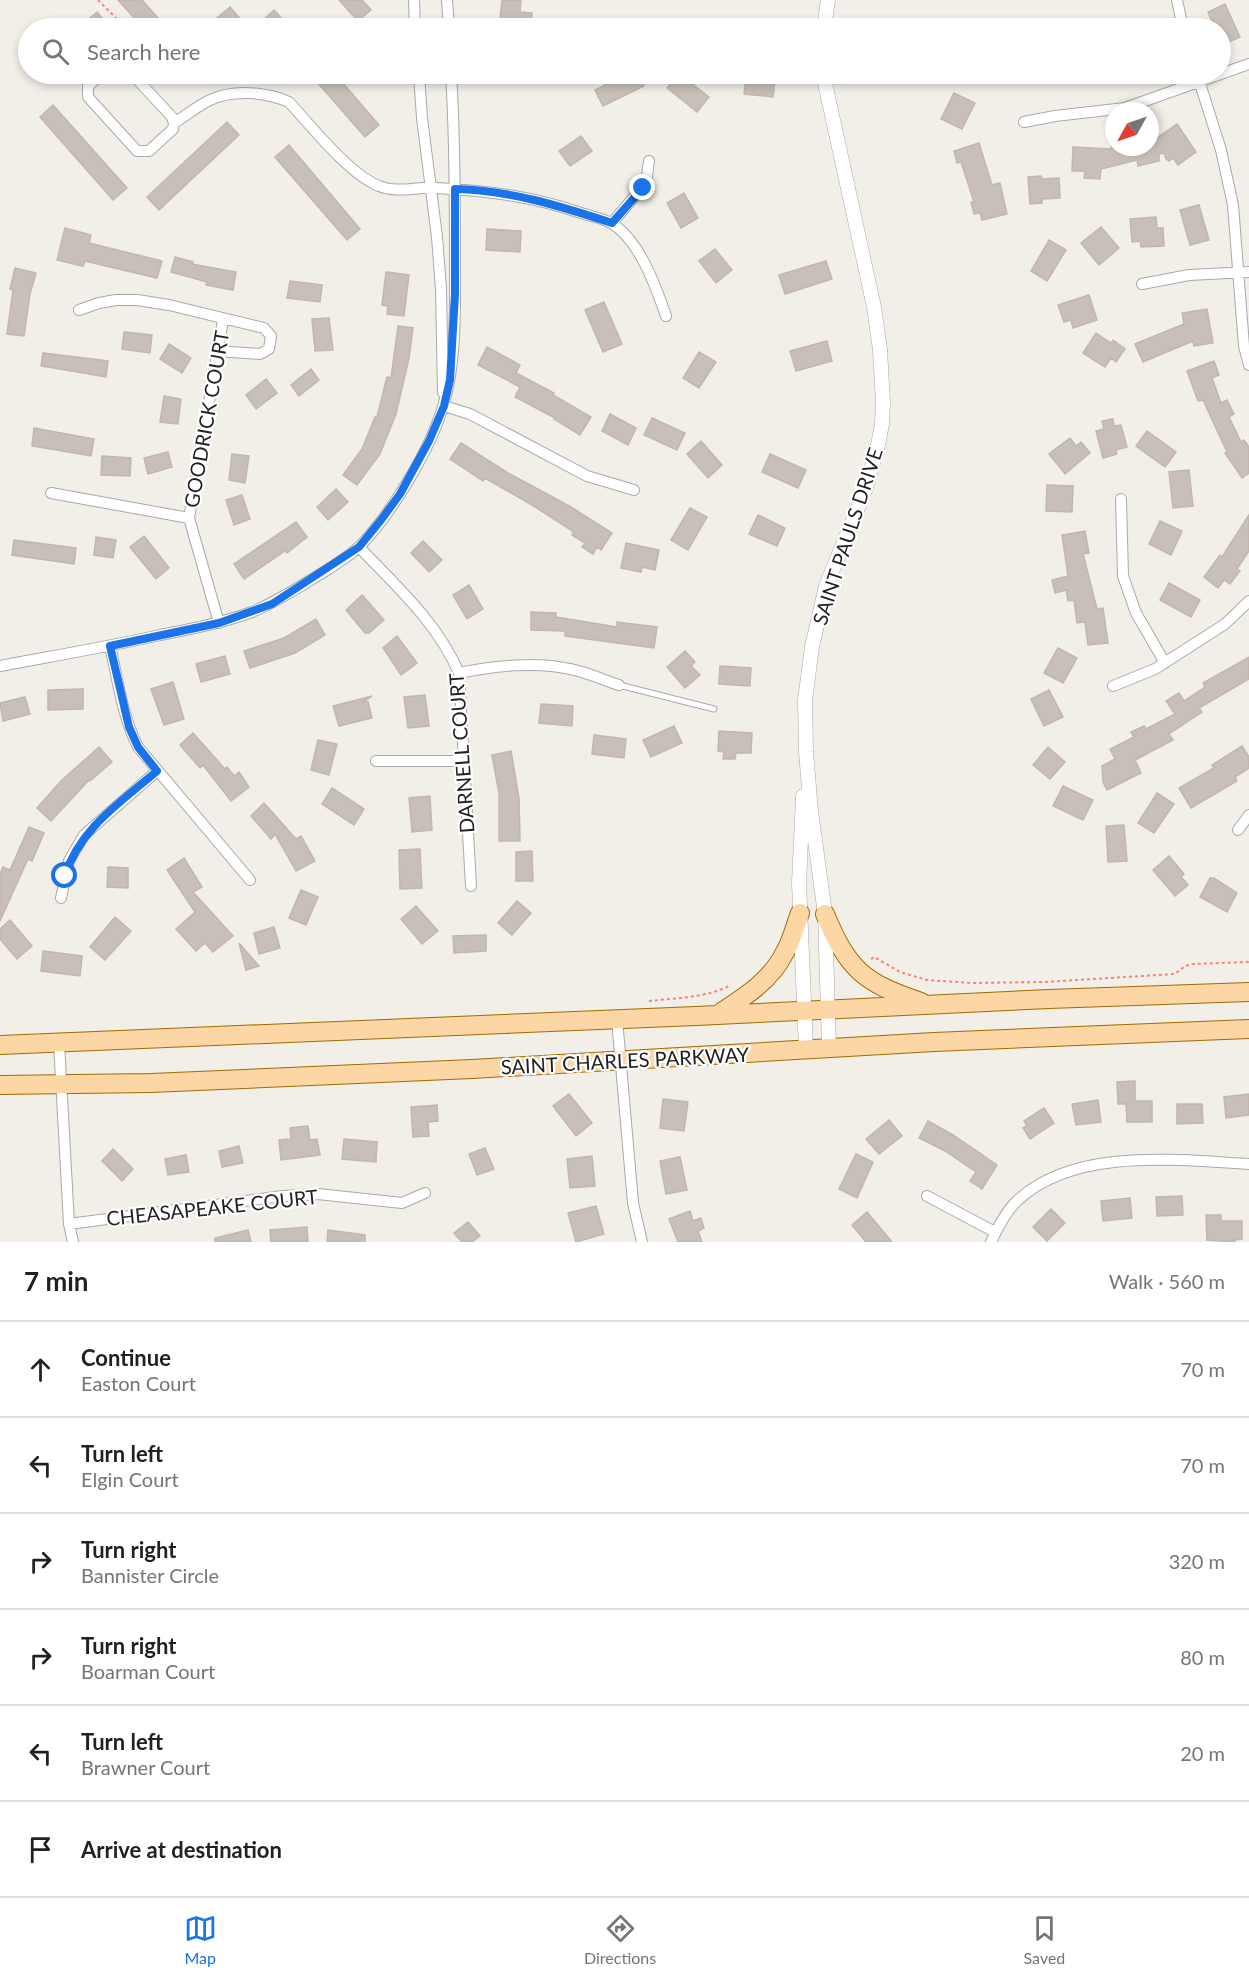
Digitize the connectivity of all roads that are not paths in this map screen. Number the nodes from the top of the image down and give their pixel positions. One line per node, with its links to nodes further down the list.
1 (414, 0): 5 (street)
2 (447, 0): 6 (street)
3 (828, 0): 7 (street)
4 (1177, 0): 8 (street)
5 (415, 18)
6 (448, 18)
7 (825, 18)
8 (1181, 18)
9 (1249, 64): 10 (street)
10 (1231, 69)
11 (90, 84): 19 (street)
12 (141, 84): 19 (street)
13 (420, 84): 21 (street)
14 (452, 84): 22 (street)
15 (825, 84): 46 (street, SAINT PAULS DRIVE)
16 (1183, 84): 18 (street)
17 (1200, 84): 24 (street)
18 (1024, 122)
19 (174, 123): 21 (street)
20 (649, 161): 23 (street)
21 (431, 187): 22 (street); 31 (street)
22 (455, 189): 23 (street); 31 (street)
23 (612, 223): 27 (street)
24 (1243, 272): 25 (street); 30 (street)
25 (1142, 284)
26 (79, 310): 28 (street)
27 (666, 316)
28 (223, 320): 29 (street, GOODRICK COURT); 29 (street)
29 (218, 351): 35 (street, GOODRICK COURT)
30 (1249, 365)
31 (444, 406): 32 (street); 36 (street)
32 (634, 490)
33 (51, 493): 35 (street)
34 (1121, 499): 40 (street)
35 (189, 518): 38 (street, GOODRICK COURT)
36 (359, 547): 38 (street); 42 (street, DARNELL COURT)
37 (1249, 601): 40 (street)
38 (219, 623): 39 (street)
39 (110, 646): 41 (street); 49 (street)
40 (1165, 663): 44 (street)
41 (0, 666)
42 (459, 673): 43 (street); 48 (street, DARNELL COURT)
43 (619, 685): 45 (lane)
44 (1113, 686)
45 (714, 709)
46 (806, 752): 55 (street, SAINT PAULS DRIVE); 56 (street, SAINT PAULS DRIVE)
47 (376, 761): 48 (street)
48 (463, 761): 53 (street, DARNELL COURT)
49 (157, 771): 52 (street); 54 (street)
50 (1249, 815): 51 (street)
51 (1238, 830)
52 (250, 880)
53 (471, 886)
54 (62, 898)
55 (800, 913): 59 (street, SAINT PAULS DRIVE); 61 (main road)
56 (825, 914): 58 (main road); 60 (street, SAINT PAULS DRIVE)
57 (1249, 992): 58 (main road, SAINT CHARLES PARKWAY)
58 (931, 1005): 60 (main road, SAINT CHARLES PARKWAY)
59 (804, 1010): 60 (main road, SAINT CHARLES PARKWAY); 61 (main road, SAINT CHARLES PARKWAY); 67 (street, SAINT PAULS DRIVE)
60 (828, 1010): 66 (street, SAINT PAULS DRIVE)
61 (717, 1015): 62 (main road, SAINT CHARLES PARKWAY)
62 (617, 1019): 64 (main road, SAINT CHARLES PARKWAY); 68 (street)
63 (1249, 1029): 66 (main road, SAINT CHARLES PARKWAY)
64 (59, 1044): 65 (main road, SAINT CHARLES PARKWAY); 70 (street)
65 (0, 1045)
66 (828, 1048): 67 (main road, SAINT CHARLES PARKWAY)
67 (806, 1049): 68 (main road, SAINT CHARLES PARKWAY)
68 (622, 1061): 70 (main road, SAINT CHARLES PARKWAY); 77 (street)
69 (0, 1085): 70 (main road, SAINT CHARLES PARKWAY)
70 (62, 1085): 74 (street)
71 (1249, 1164): 75 (street)
72 (425, 1193): 74 (street, CHEASAPEAKE COURT)
73 (927, 1196): 75 (street)
74 (69, 1224): 76 (street)
75 (993, 1237)
76 (72, 1242)
77 (642, 1242)

